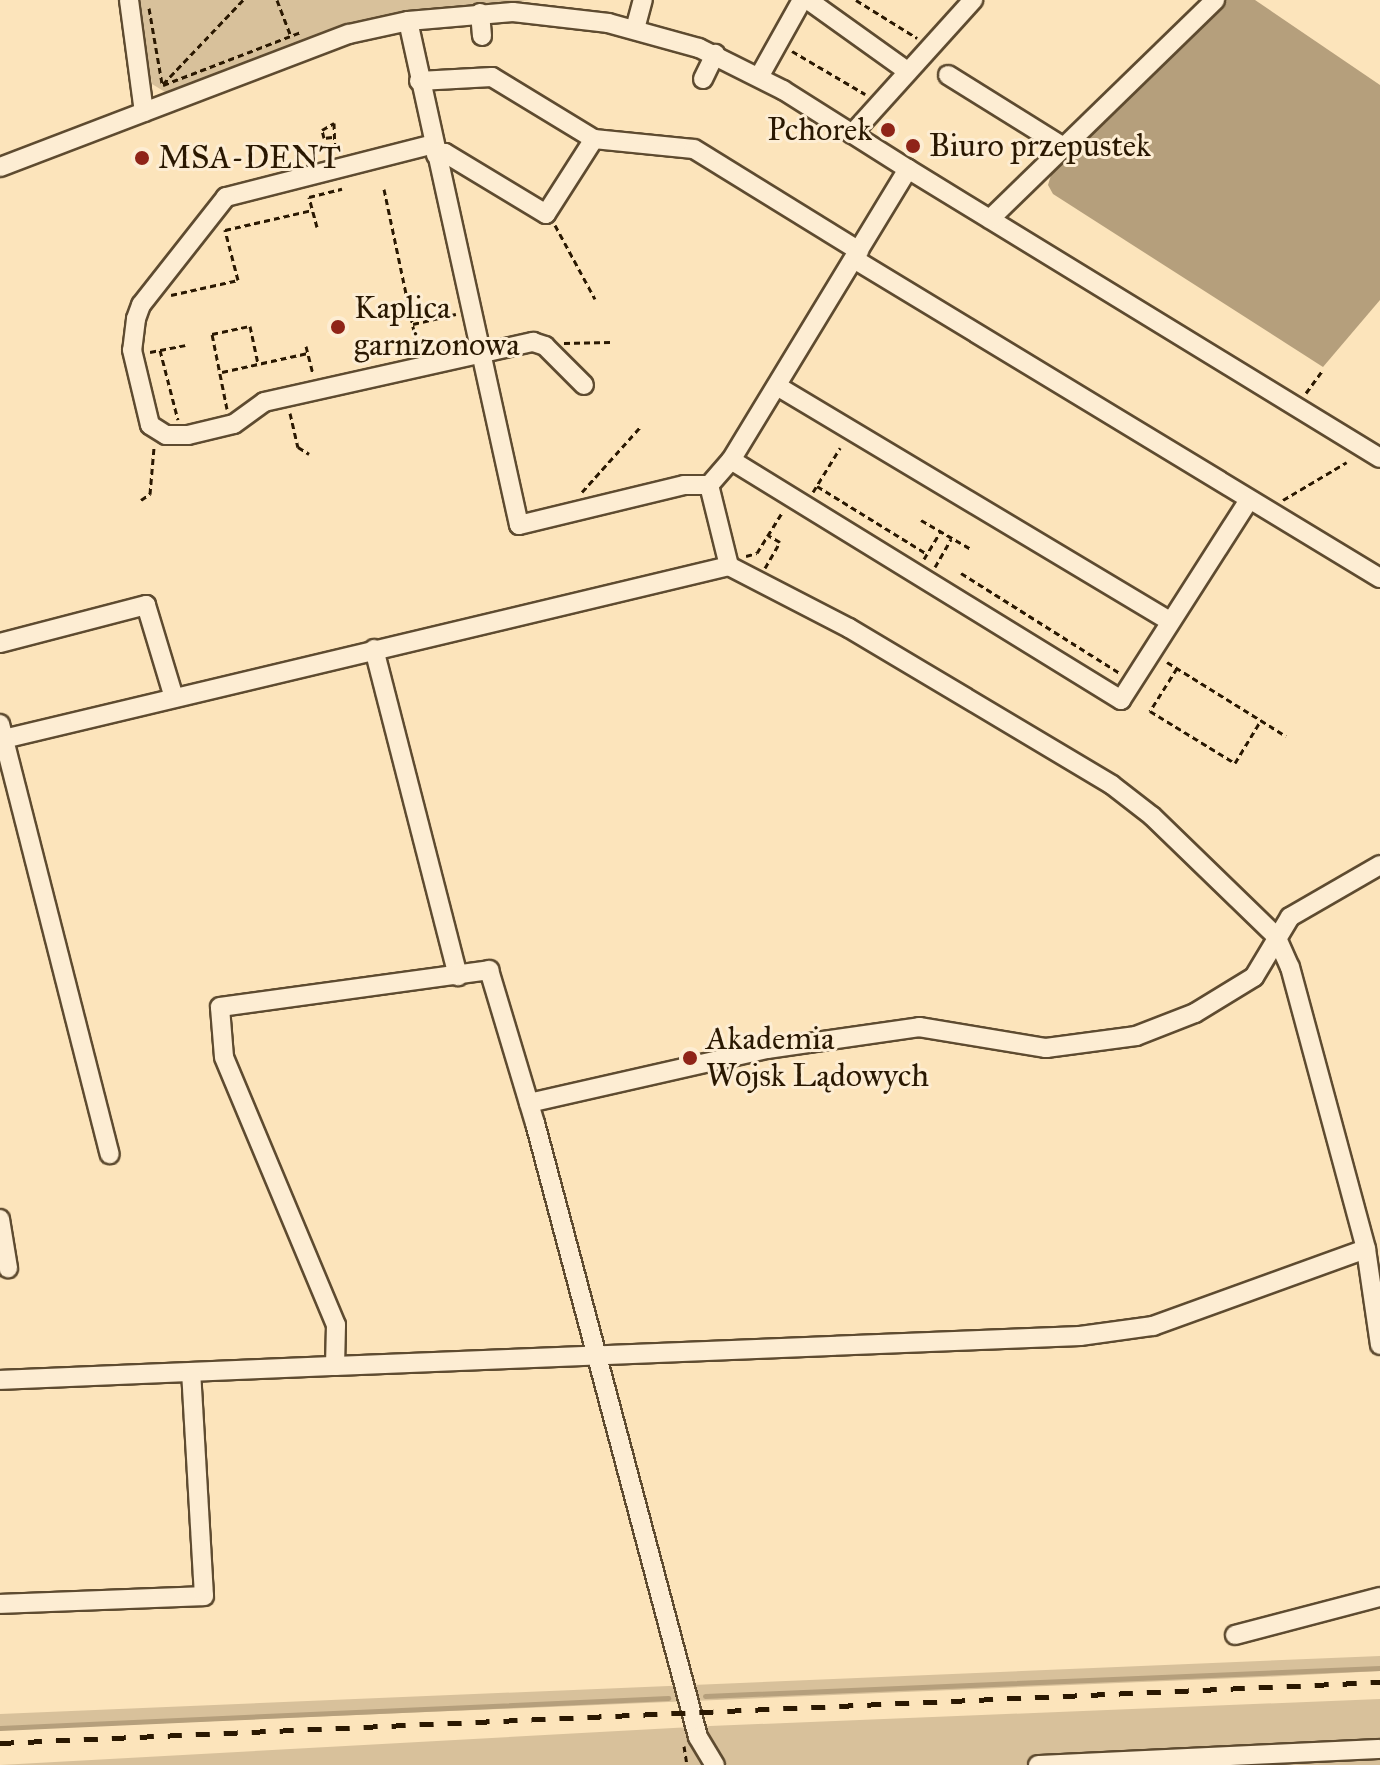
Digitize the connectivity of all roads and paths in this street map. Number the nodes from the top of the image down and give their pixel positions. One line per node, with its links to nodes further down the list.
1 (129, 0): 26 (street)
2 (147, 0): 23 (path)
3 (243, 0): 23 (path)
4 (277, 0): 13 (path)
5 (643, 0): 12 (street)
6 (805, 0): 18 (street); 20 (street)
7 (856, 0): 15 (path)
8 (973, 0): 15 (street)
9 (1215, 0): 30 (street)
10 (480, 13): 11 (street); 12 (street); 14 (street)
11 (408, 21): 22 (street); 26 (street)
12 (635, 29): 17 (street)
13 (291, 36)
14 (482, 36)
15 (930, 46): 18 (street)
16 (789, 49): 25 (path)
17 (715, 54): 20 (street); 21 (street)
18 (907, 71): 27 (street)
19 (948, 75): 30 (street)
20 (759, 77): 27 (street)
21 (703, 79)
22 (419, 81): 29 (street); 31 (street)
23 (163, 85): 24 (path)
24 (156, 88)
25 (867, 95)
26 (144, 112): 32 (street)
27 (852, 134): 34 (street)
28 (332, 137): 33 (path)
29 (594, 139): 38 (street); 41 (street)
30 (1062, 146): 39 (street)
31 (435, 150): 33 (street); 38 (street); 44 (street)
32 (0, 167)
33 (338, 167): 42 (street)
34 (908, 169): 39 (street); 41 (street)
35 (342, 189): 37 (path)
36 (384, 189): 45 (path)
37 (312, 210): 40 (path); 42 (path)
38 (546, 214): 43 (path)
39 (990, 219): 67 (street)
40 (317, 227)
41 (856, 255): 58 (street); 74 (street)
42 (149, 295): 64 (street)
43 (595, 299)
44 (471, 310): 45 (path); 51 (street)
45 (413, 324): 53 (path)
46 (610, 342): 49 (path)
47 (185, 345): 62 (path)
48 (306, 346): 50 (path)
49 (545, 346): 51 (street); 57 (street)
50 (308, 353): 52 (path); 56 (path)
51 (480, 354): 53 (street); 70 (street)
52 (258, 364): 55 (path); 55 (path)
53 (422, 367): 61 (street)
54 (1323, 370): 59 (path)
55 (220, 373): 60 (path)
56 (313, 375)
57 (584, 385)
58 (777, 386): 68 (street); 88 (street)
59 (1310, 387)
60 (225, 393)
61 (286, 397): 64 (street); 66 (path)
62 (176, 411)
63 (641, 426): 72 (path)
64 (161, 433): 73 (path)
65 (840, 448): 71 (path)
66 (309, 454)
67 (1380, 458)
68 (731, 460): 70 (street); 75 (street)
69 (1347, 462): 76 (path)
70 (709, 485): 83 (street)
71 (817, 486): 75 (path); 82 (path)
72 (568, 496)
73 (141, 500)
74 (1249, 500): 76 (street); 88 (street)
75 (798, 502): 79 (path); 85 (street)
76 (1270, 513): 86 (street)
77 (921, 520): 78 (path)
78 (940, 532): 80 (path); 82 (path)
79 (768, 535): 83 (path); 87 (path)
80 (952, 538): 81 (path); 85 (path)
81 (971, 549)
82 (927, 554): 85 (path)
83 (729, 566): 87 (street); 90 (street)
84 (961, 573): 93 (path)
85 (921, 578): 93 (street)
86 (1380, 578)
87 (757, 581): 99 (street)
88 (1170, 621): 91 (street)
89 (0, 643): 94 (street)
90 (374, 649): 94 (street); 100 (street)
91 (1151, 651): 92 (path); 93 (street)
92 (1177, 668): 95 (path); 95 (path)
93 (1129, 685)
94 (174, 698): 96 (street)
95 (1261, 720): 97 (path)
96 (1, 734): 102 (street)
97 (1286, 736)
98 (1380, 865): 99 (street)
99 (1276, 936): 101 (street); 104 (street)
100 (458, 976): 101 (street); 108 (street)
101 (529, 1103): 107 (street)
102 (110, 1154)
103 (0, 1219): 105 (street)
104 (1366, 1249): 106 (street); 107 (street)
105 (8, 1268)
106 (1380, 1345)
107 (596, 1356): 108 (street); 115 (street)
108 (335, 1366): 109 (street)
109 (191, 1373): 110 (street); 112 (street)
110 (0, 1380)
111 (1380, 1597): 113 (street)
112 (0, 1604)
113 (1235, 1635)
114 (1380, 1749): 116 (street)
115 (715, 1765)
116 (1038, 1765)

